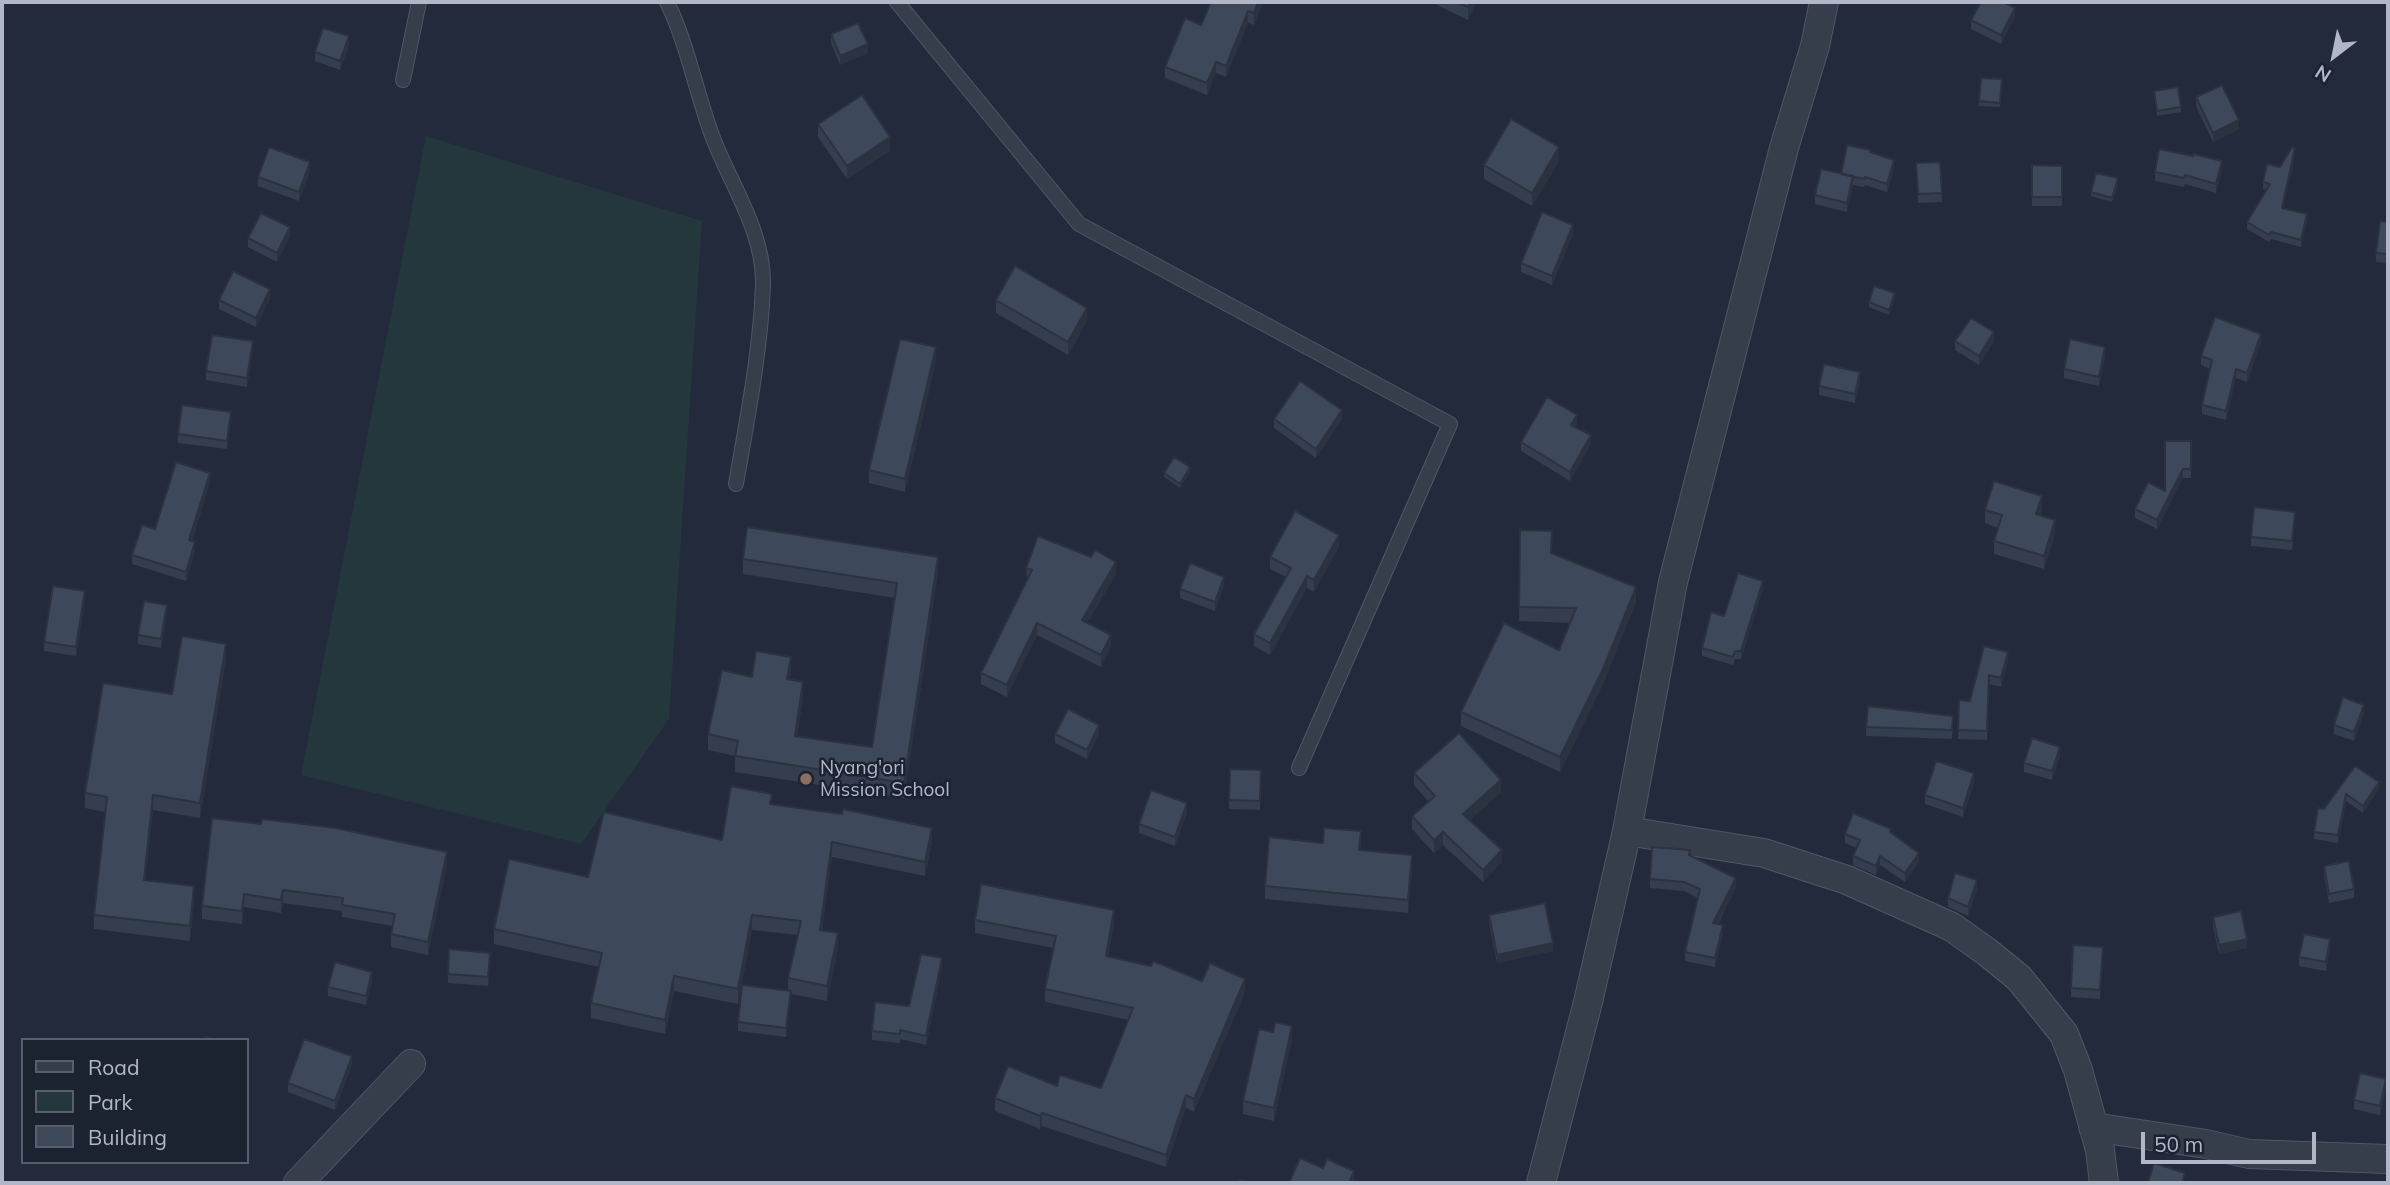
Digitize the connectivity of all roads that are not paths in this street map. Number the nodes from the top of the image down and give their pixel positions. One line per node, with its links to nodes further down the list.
1 (419, 2): 5 (lane)
2 (667, 2): 6 (lane)
3 (897, 2): 7 (lane)
4 (1824, 2): 8 (street)
5 (403, 80)
6 (736, 485)
7 (1299, 768)
8 (1627, 831): 10 (street); 13 (street)
9 (411, 1064): 12 (street)
10 (2093, 1127): 11 (street); 14 (street)
11 (2388, 1159)
12 (298, 1183)
13 (1541, 1183)
14 (2104, 1183)

